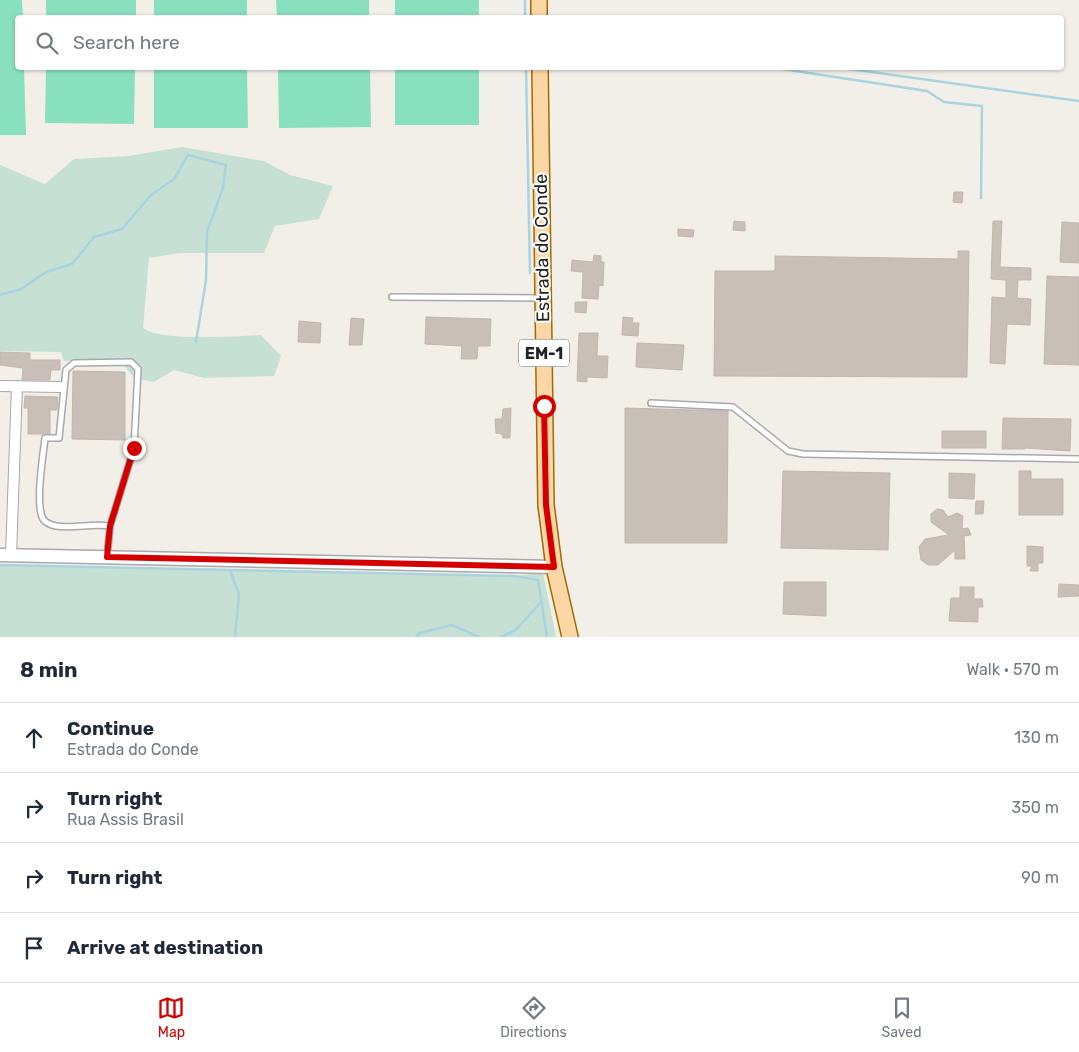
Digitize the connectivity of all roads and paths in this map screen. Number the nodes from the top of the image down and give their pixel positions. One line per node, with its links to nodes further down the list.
1 (539, 0): 2 (main road)
2 (539, 15)
3 (540, 70): 5 (main road, Estrada do Conde / EM-1)
4 (392, 297): 5 (lane)
5 (543, 298): 14 (main road, Estrada do Conde / EM-1)
6 (0, 386): 7 (street)
7 (17, 386): 8 (street); 12 (street)
8 (60, 387)
9 (651, 403): 10 (lane)
10 (1079, 459)
11 (110, 526): 11 (lane); 13 (lane)
12 (5, 555): 13 (street)
13 (107, 557): 14 (street)
14 (554, 567): 15 (main road, Estrada do Conde / EM-1)
15 (570, 637)

